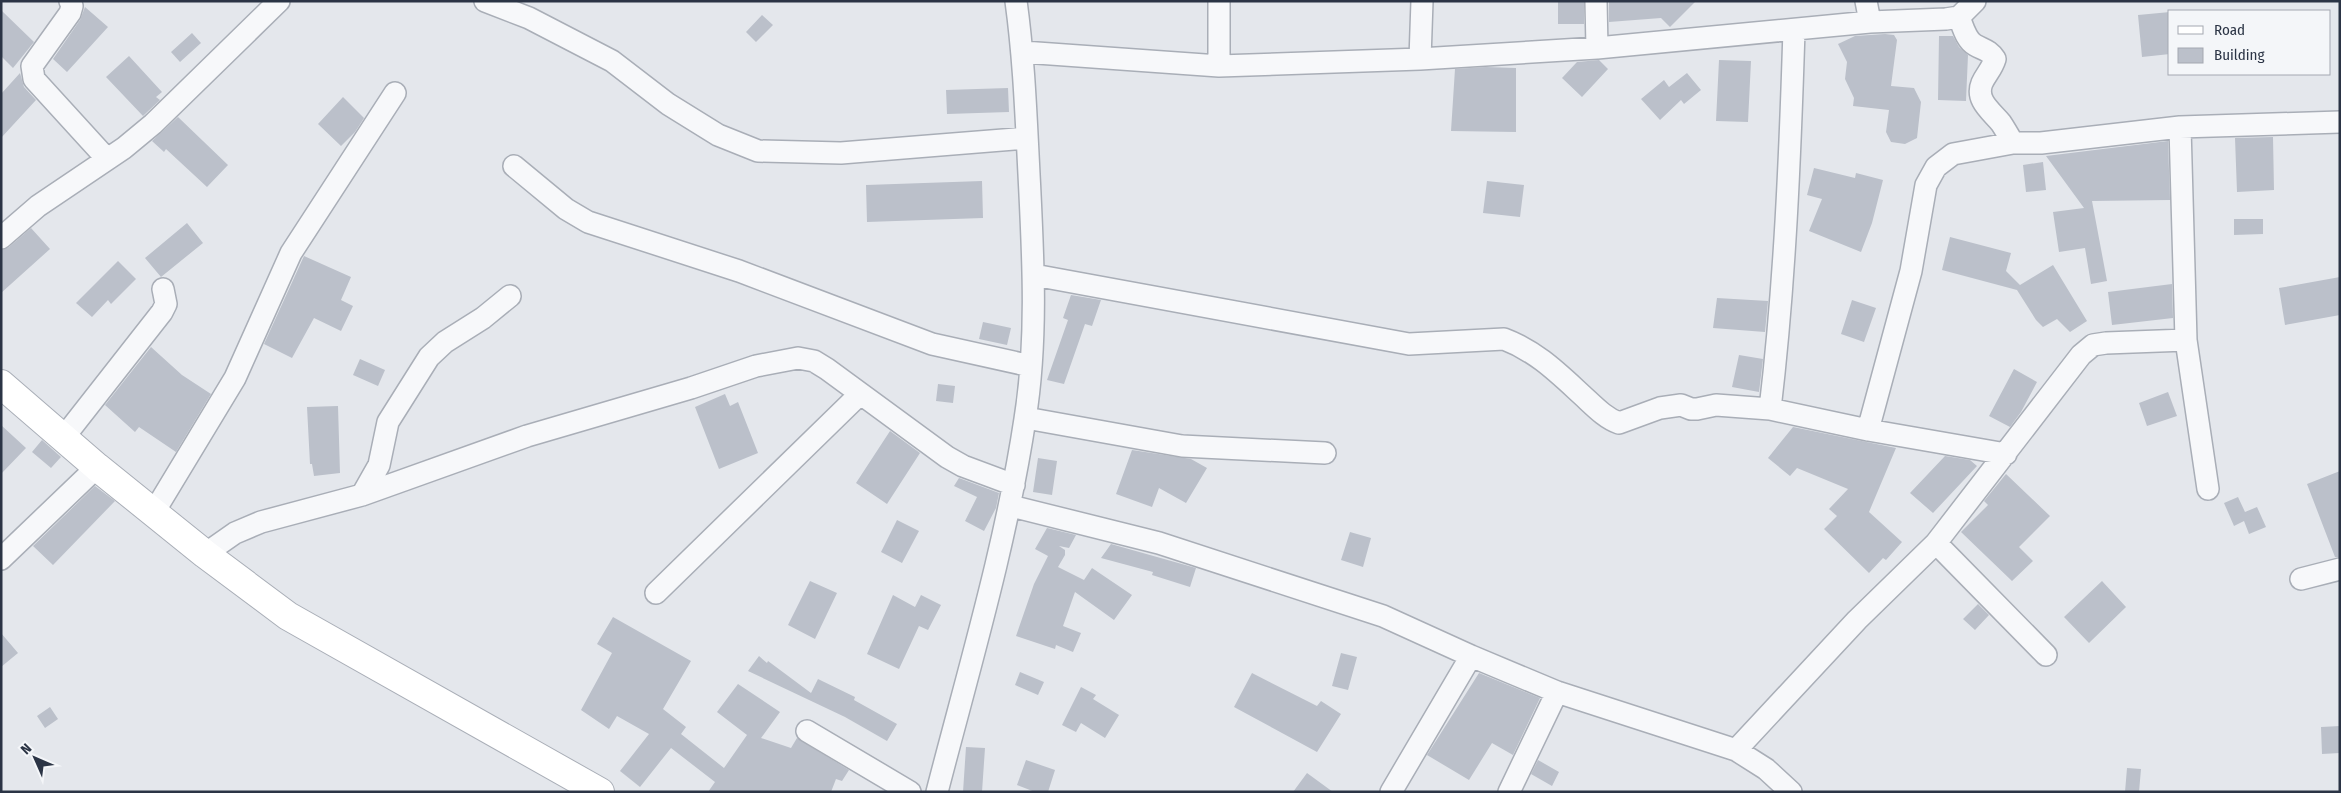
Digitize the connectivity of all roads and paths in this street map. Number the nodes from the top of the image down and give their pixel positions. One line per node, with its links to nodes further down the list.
1 (70, 1): 22 (street)
2 (279, 1): 22 (street)
3 (485, 1): 20 (street)
4 (1016, 1): 14 (street)
5 (1219, 1): 16 (street)
6 (1422, 1): 15 (street)
7 (1596, 1): 13 (street)
8 (1866, 1): 11 (street)
9 (1975, 1): 10 (street)
10 (1959, 17): 11 (street); 21 (street)
11 (1870, 22): 12 (street)
12 (1794, 30): 13 (street); 32 (street)
13 (1597, 48): 15 (street)
14 (1023, 52): 16 (street); 20 (street)
15 (1420, 59): 16 (street)
16 (1219, 66)
17 (395, 93): 45 (street)
18 (2340, 122): 19 (street)
19 (2180, 127): 21 (street); 28 (street)
20 (1027, 138): 25 (street)
21 (2013, 143): 34 (street)
22 (107, 159): 24 (street)
23 (514, 166): 29 (street)
24 (1, 238)
25 (1034, 275): 29 (street); 32 (street)
26 (163, 289): 35 (street)
27 (510, 296): 38 (street)
28 (2186, 340): 37 (street); 42 (street)
29 (1031, 366): 33 (street)
30 (1, 384): 35 (main road)
31 (860, 394): 40 (street); 41 (street); 51 (street)
32 (1770, 409): 34 (street)
33 (1026, 418): 36 (street); 41 (street)
34 (1868, 430): 37 (street)
35 (64, 437): 39 (main road)
36 (1325, 453)
37 (2006, 454): 46 (street)
38 (379, 465): 40 (street); 43 (street)
39 (97, 467): 45 (main road); 48 (street)
40 (406, 479): 43 (street)
41 (1014, 485): 44 (street)
42 (2208, 489)
43 (362, 495): 47 (street)
44 (1011, 506): 53 (street); 59 (street)
45 (154, 512): 47 (main road)
46 (1936, 543): 52 (street); 56 (street)
47 (204, 554): 57 (main road)
48 (1, 559)
49 (2340, 569): 50 (street)
50 (2301, 579)
51 (656, 593)
52 (2046, 655)
53 (1471, 656): 54 (street); 60 (street)
54 (1557, 692): 56 (street); 61 (street)
55 (807, 731): 58 (street)
56 (1736, 750): 62 (street)
57 (600, 792)
58 (910, 792)
59 (937, 792)
60 (1391, 792)
61 (1510, 792)
62 (1791, 792)

